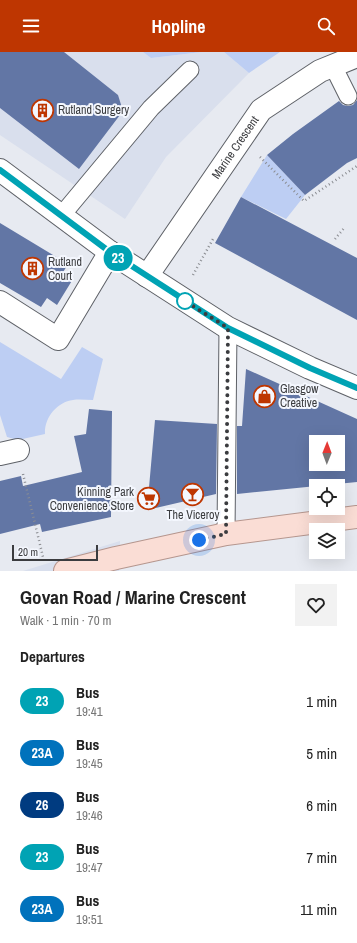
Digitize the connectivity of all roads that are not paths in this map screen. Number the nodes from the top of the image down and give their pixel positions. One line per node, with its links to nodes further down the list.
1 (357, 56): 2 (street, Marine Crescent)
2 (333, 66): 4 (lane); 8 (street, Marine Crescent)
3 (190, 70): 6 (lane)
4 (348, 96)
5 (0, 170): 6 (street)
6 (61, 216): 7 (street)
7 (110, 252): 8 (street); 9 (street)
8 (147, 276): 10 (street)
9 (0, 302)
10 (228, 328): 11 (street); 13 (lane)
11 (357, 388)
12 (357, 517): 13 (main road)
13 (226, 534): 14 (main road)
14 (65, 571)

